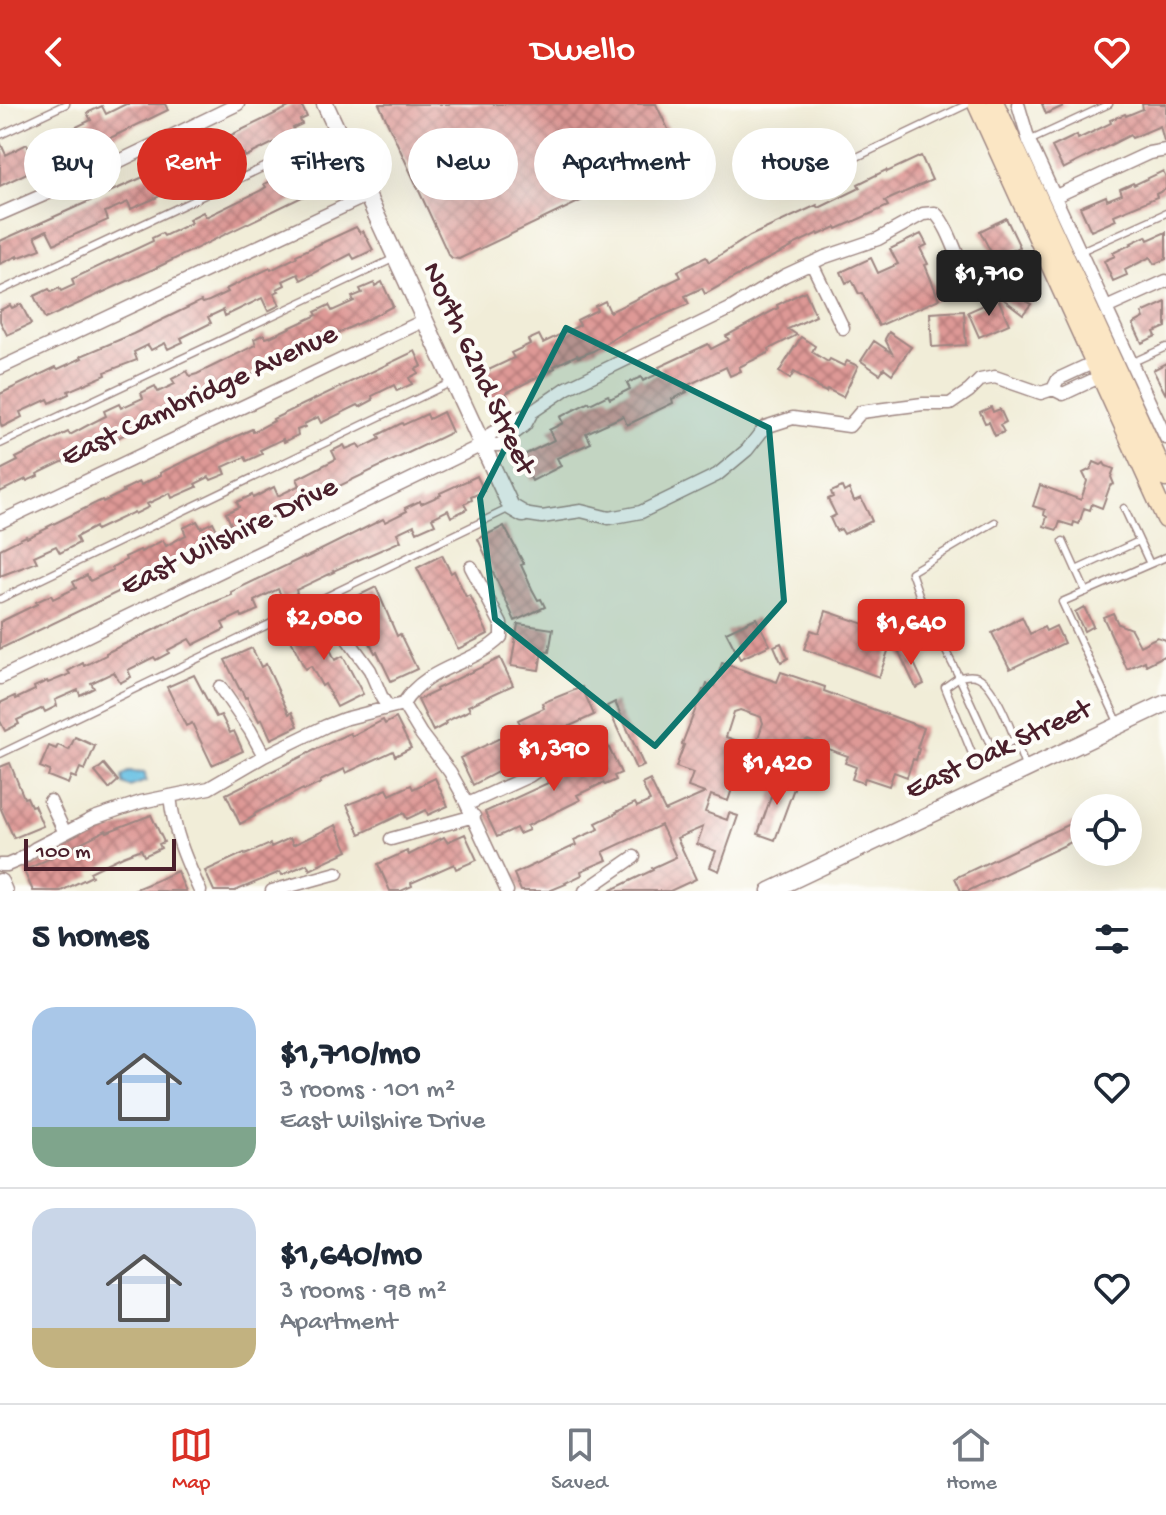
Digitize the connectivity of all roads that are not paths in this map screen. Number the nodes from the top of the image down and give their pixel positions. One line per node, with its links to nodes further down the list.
1 (66, 104): 10 (lane)
2 (238, 104): 19 (street)
3 (325, 104): 9 (street, North 62nd Street)
4 (968, 104): 13 (lane)
5 (977, 104): 30 (main road)
6 (995, 104): 30 (main road)
7 (1018, 104): 11 (street)
8 (1109, 104): 11 (lane)
9 (336, 128)
10 (0, 135)
11 (1029, 141): 15 (street)
12 (1166, 150): 15 (street)
13 (857, 157)
14 (263, 168): 25 (lane)
15 (1056, 196): 20 (street)
16 (357, 200): 31 (street)
17 (368, 200): 21 (street, North 62nd Street)
18 (1166, 213): 20 (lane)
19 (0, 214)
20 (1081, 251): 26 (street)
21 (395, 258): 27 (street, North 62nd Street); 35 (lane)
22 (812, 264): 23 (street, East Wilshire Drive); 28 (street); 36 (street, East Wilshire Drive)
23 (966, 275)
24 (1166, 281): 26 (street)
25 (0, 291)
26 (1106, 308): 30 (street)
27 (423, 321): 32 (street, North 62nd Street); 41 (street, East Cambridge Avenue)
28 (843, 328)
29 (1166, 347): 30 (lane)
30 (1110, 365): 33 (street); 37 (main road); 39 (street, North 62nd Street); 40 (main road)
31 (0, 368)
32 (452, 382): 36 (street, North 62nd Street); 50 (lane)
33 (1162, 418): 34 (street)
34 (1166, 438)
35 (0, 444)
36 (482, 445): 39 (street, North 62nd Street); 53 (street, East Wilshire Drive)
37 (1166, 478)
38 (1124, 508): 44 (lane)
39 (517, 510): 62 (lane)
40 (1166, 519)
41 (0, 522)
42 (995, 522): 52 (lane)
43 (1063, 541): 48 (lane)
44 (1139, 541): 46 (lane); 48 (lane)
45 (1166, 557): 46 (lane)
46 (1150, 564): 49 (lane)
47 (471, 567): 56 (street)
48 (1076, 570): 49 (lane)
49 (1086, 592): 58 (lane)
50 (0, 599)
51 (341, 630): 57 (street)
52 (959, 677): 59 (lane); 61 (lane); 61 (lane)
53 (0, 678)
54 (220, 687): 63 (street)
55 (1166, 703): 58 (street, East Oak Street)
56 (403, 704): 57 (street); 67 (street)
57 (388, 707): 63 (street)
58 (1119, 725): 64 (street, East Oak Street)
59 (1014, 740): 61 (lane); 64 (lane)
60 (580, 741): 67 (street)
61 (993, 751)
62 (0, 754)
63 (264, 756): 65 (street)
64 (1026, 769): 79 (street, East Oak Street)
65 (170, 796): 68 (street); 75 (street)
66 (50, 801): 68 (street)
67 (471, 810): 69 (street); 77 (street)
68 (65, 833): 71 (street)
69 (391, 839)
70 (634, 857): 78 (street)
71 (0, 862)
72 (337, 873): 76 (street)
73 (0, 882): 74 (street)
74 (4, 891)
75 (200, 891)
76 (272, 891)
77 (507, 891)
78 (585, 891)
79 (770, 891)

